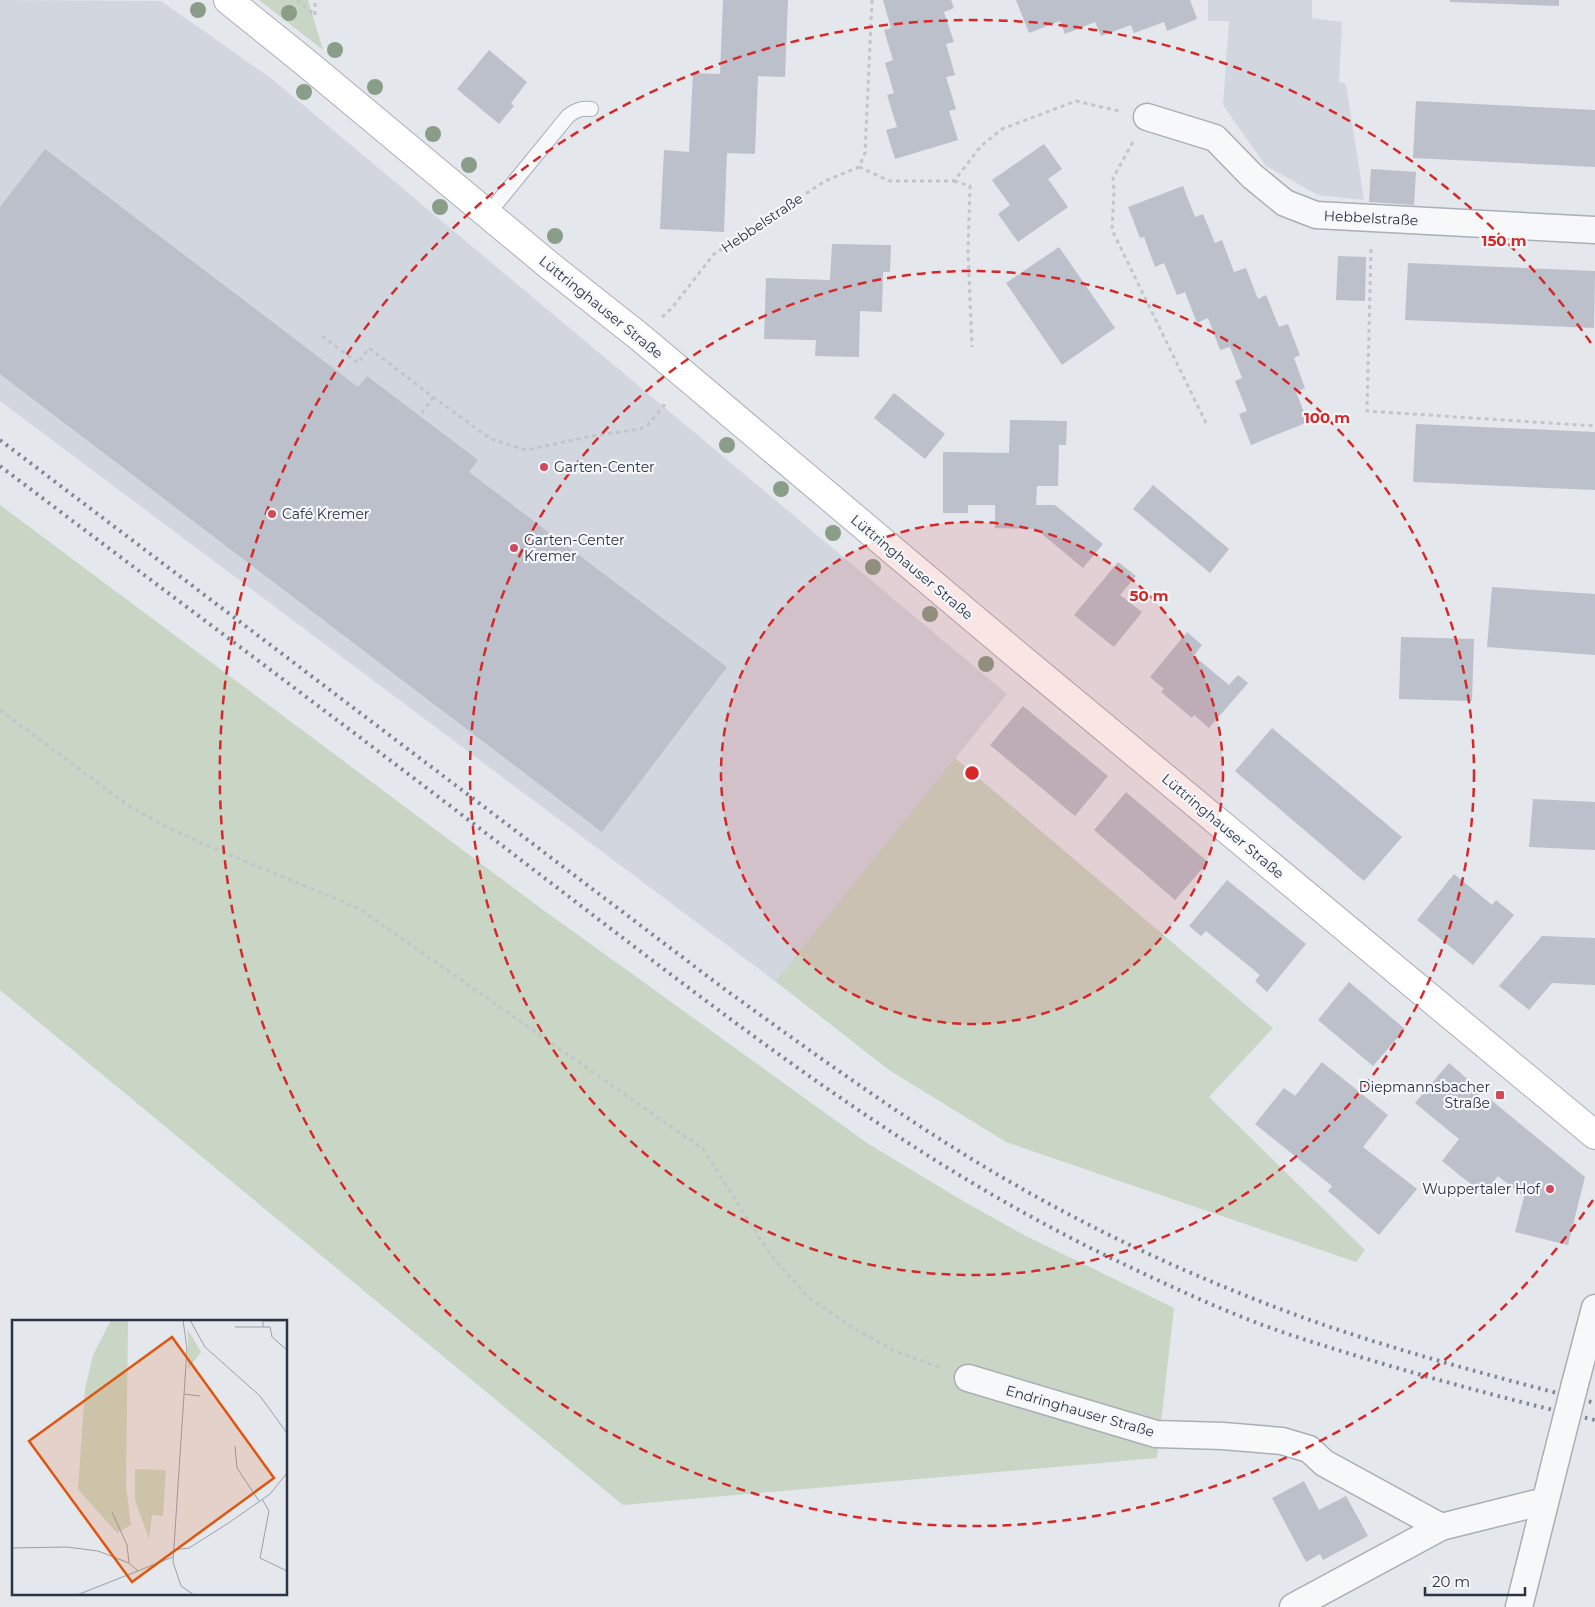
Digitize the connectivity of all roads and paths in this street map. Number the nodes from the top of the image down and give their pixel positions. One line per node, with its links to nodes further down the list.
1 (228, 0): 9 (street, Lüttringhauser Straße)
2 (297, 0): 3 (path)
3 (315, 0)
4 (872, 0): 7 (path)
5 (591, 108): 9 (lane)
6 (1148, 117): 8 (path); 10 (street, Hebbelstraße); 18 (path)
7 (858, 167): 8 (path); 12 (path, Hebbelstraße)
8 (954, 181): 14 (path)
9 (488, 214): 21 (street, Lüttringhauser Straße)
10 (1372, 218): 11 (street, Hebbelstraße); 19 (path)
11 (1595, 230)
12 (680, 298)
13 (322, 336): 15 (path)
14 (972, 347)
15 (433, 397): 16 (path); 17 (path)
16 (665, 404)
17 (420, 416)
18 (1206, 423)
19 (1595, 426)
20 (0, 710): 23 (path)
21 (1593, 1128)
22 (1595, 1308): 24 (street, bridge)
23 (968, 1378): 25 (street, Endringhauser Straße)
24 (1545, 1501): 25 (street); 27 (street)
25 (1441, 1526): 26 (street)
26 (1293, 1607)
27 (1519, 1607)

